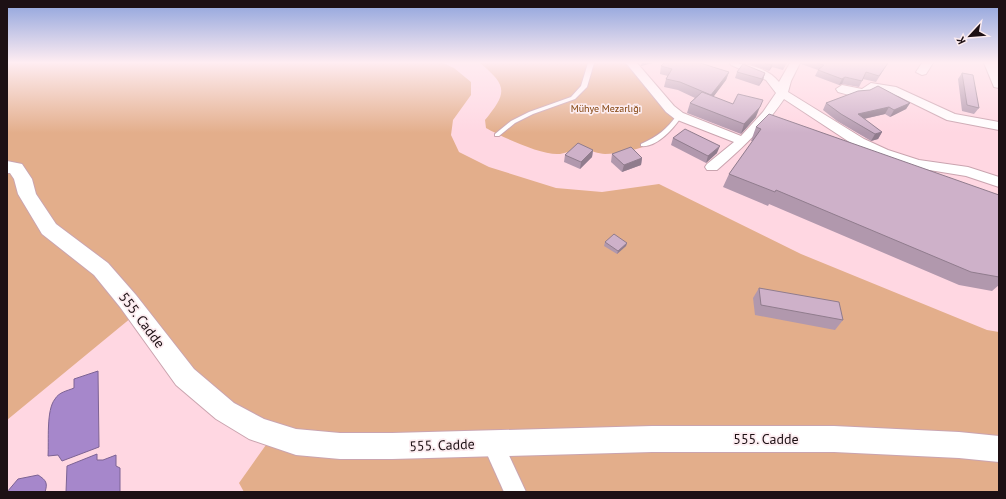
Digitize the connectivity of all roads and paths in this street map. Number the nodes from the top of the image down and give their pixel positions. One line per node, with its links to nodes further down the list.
1 (584, 86): 11 (lane)
2 (651, 86): 9 (street)
3 (777, 86): 8 (street)
4 (784, 86): 8 (street)
5 (876, 86): 7 (street)
6 (879, 86): 10 (street)
7 (842, 89)
8 (782, 93): 12 (street); 16 (street)
9 (679, 116): 12 (street); 13 (lane)
10 (999, 126)
11 (497, 135)
12 (742, 141): 14 (street)
13 (643, 145)
14 (712, 166)
15 (7, 167): 17 (street, 555. Cadde)
16 (999, 182)
17 (493, 443): 18 (street, 555. Cadde); 19 (street)
18 (999, 449)
19 (516, 492)

